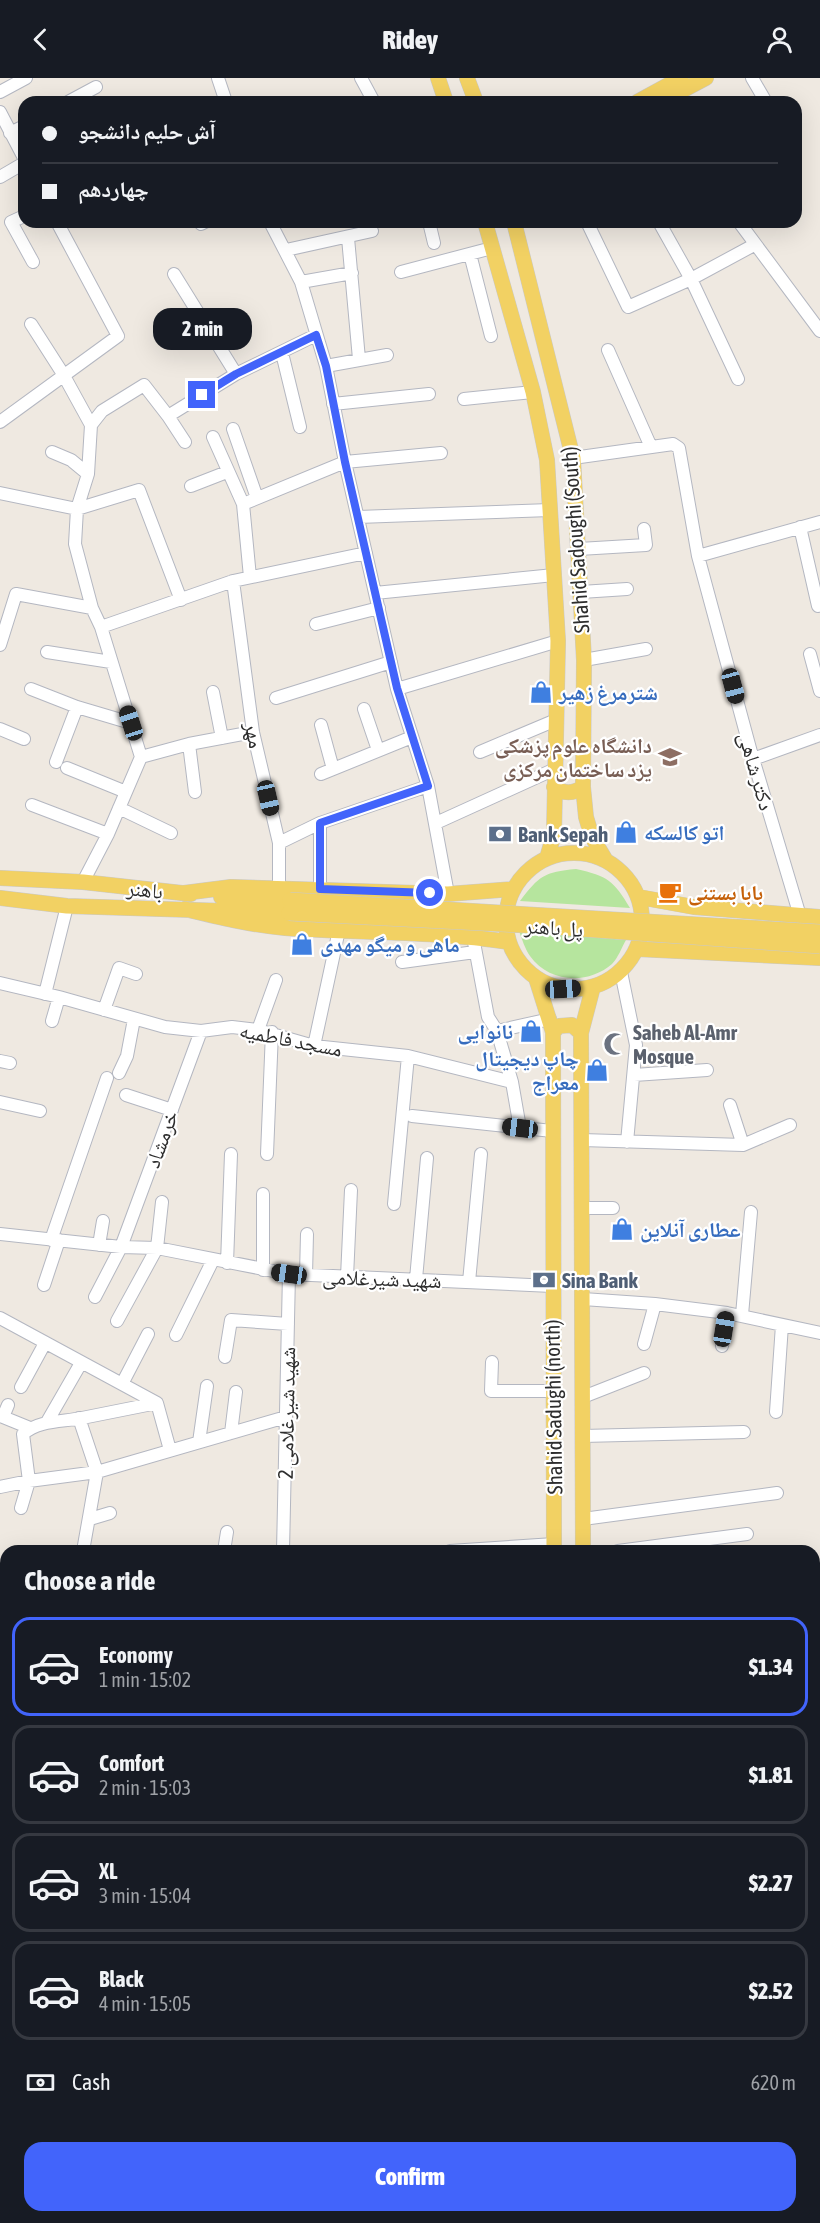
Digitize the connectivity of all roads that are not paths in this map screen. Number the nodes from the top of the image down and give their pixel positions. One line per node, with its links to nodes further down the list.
1 (26, 78): 10 (street)
2 (218, 78): 12 (street)
3 (361, 78): 13 (street)
4 (438, 78): 14 (main road)
5 (467, 78): 15 (main road)
6 (681, 78): 16 (main road)
7 (706, 78): 17 (main road)
8 (752, 78): 18 (street)
9 (96, 87): 11 (street)
10 (0, 92)
11 (79, 96)
12 (224, 96)
13 (371, 96)
14 (444, 96)
15 (474, 96)
16 (665, 96)
17 (668, 96)
18 (762, 96)
19 (0, 112): 21 (street)
20 (18, 129): 21 (street)
21 (10, 133): 22 (street)
22 (18, 147)
23 (18, 166): 24 (street)
24 (0, 177)
25 (4, 210): 27 (street)
26 (18, 219): 27 (street)
27 (11, 222): 43 (street)
28 (60, 228): 58 (street)
29 (273, 228): 41 (street)
30 (430, 228): 38 (street)
31 (487, 228): 40 (main road, Shahid Sadoughi (South))
32 (516, 228): 75 (main road, Shahid Sadoughi (South))
33 (589, 228): 47 (street)
34 (662, 228): 47 (street)
35 (742, 228): 39 (street)
36 (372, 231): 37 (street)
37 (348, 238): 41 (street); 45 (street)
38 (434, 243)
39 (754, 245): 47 (street); 50 (street)
40 (492, 248): 42 (street); 61 (main road, Shahid Sadoughi (South))
41 (286, 250): 48 (street)
42 (470, 254): 44 (street); 52 (street)
43 (33, 262)
44 (401, 272)
45 (352, 273): 48 (street); 56 (street)
46 (174, 274): 59 (street)
47 (691, 279): 60 (street)
48 (301, 282): 51 (street)
49 (31, 324): 58 (street)
50 (820, 331)
51 (316, 335): 54 (street); 57 (street)
52 (491, 336)
53 (609, 350): 72 (street)
54 (282, 353): 59 (street); 68 (street)
55 (387, 355): 56 (street)
56 (358, 359): 57 (street)
57 (326, 366): 64 (street)
58 (63, 374): 65 (street); 67 (street)
59 (236, 374): 66 (street)
60 (738, 379)
61 (533, 392): 63 (street); 84 (main road, Shahid Sadoughi (South))
62 (429, 394): 64 (street)
63 (464, 399)
64 (333, 404): 76 (street)
65 (2, 416)
66 (168, 416): 67 (street); 71 (street)
67 (92, 425): 78 (street)
68 (300, 427)
69 (233, 429): 81 (street)
70 (213, 437): 77 (street)
71 (185, 442)
72 (651, 447): 75 (street); 91 (street, دکتر شاهی)
73 (52, 452): 78 (street)
74 (441, 453): 76 (street)
75 (573, 458): 89 (main road, Shahid Sadoughi (South))
76 (345, 462): 81 (street); 85 (street)
77 (228, 472): 79 (street); 82 (street)
78 (88, 474): 83 (street)
79 (191, 486)
80 (0, 493): 83 (street)
81 (257, 498): 82 (street)
82 (243, 504): 93 (street)
83 (77, 509): 98 (street); 100 (street)
84 (550, 510): 85 (street); 92 (main road, Shahid Sadoughi (South))
85 (358, 517): 90 (street)
86 (820, 522): 87 (street)
87 (800, 527): 91 (street); 99 (street)
88 (644, 529): 89 (street)
89 (579, 549): 96 (main road, Shahid Sadoughi (South))
90 (366, 553): 93 (street); 97 (street)
91 (698, 556): 132 (street, دکتر شاهی)
92 (554, 575): 97 (street); 104 (main road, Shahid Sadoughi (South))
93 (250, 577): 94 (street)
94 (233, 581): 98 (street); 123 (street, مهر)
95 (627, 589): 96 (street)
96 (581, 592): 109 (main road, Shahid Sadoughi (South))
97 (375, 593): 101 (street)
98 (181, 600): 103 (street)
99 (818, 606)
100 (92, 608): 103 (street); 105 (street)
101 (379, 608): 102 (street); 111 (street)
102 (316, 624)
103 (101, 627): 110 (street)
104 (558, 641): 112 (street); 119 (main road, Shahid Sadoughi (South))
105 (0, 645)
106 (646, 649): 109 (street)
107 (47, 652): 110 (street)
108 (810, 654): 114 (street)
109 (584, 660): 136 (main road, Shahid Sadoughi (South))
110 (111, 662): 120 (street)
111 (391, 662): 112 (street); 116 (street)
112 (397, 688): 125 (street)
113 (31, 689): 117 (street)
114 (820, 691)
115 (213, 692): 127 (street)
116 (276, 698)
117 (77, 707): 120 (street); 137 (street)
118 (364, 709): 129 (street)
119 (556, 720): 130 (street); 133 (main road, Shahid Sadoughi (South))
120 (131, 723): 131 (street)
121 (321, 725): 129 (street)
122 (0, 729): 126 (street)
123 (253, 732): 127 (street); 145 (street, مهر)
124 (820, 735): 132 (street)
125 (412, 737): 129 (street); 134 (street)
126 (24, 738)
127 (222, 738): 128 (street)
128 (189, 744): 131 (street); 138 (street)
129 (378, 750)
130 (480, 752)
131 (141, 757): 137 (street)
132 (753, 759): 162 (street, دکتر شاهی)
133 (555, 769): 135 (main road, Shahid Sadoughi (South)); 142 (street)
134 (428, 786): 141 (street); 142 (street)
135 (554, 787): 136 (main road); 146 (main road, Shahid Sadoughi (South))
136 (583, 787): 147 (main road, Shahid Sadoughi (South))
137 (126, 792): 140 (street)
138 (195, 792)
139 (32, 806): 144 (street)
140 (119, 808): 143 (street); 144 (street)
141 (320, 823): 145 (street); 152 (street)
142 (436, 823): 155 (street)
143 (171, 833)
144 (108, 834): 149 (street)
145 (279, 843): 150 (street, مهر)
146 (547, 858): 147 (main road); 151 (main road)
147 (605, 859): 156 (main road)
148 (0, 878): 149 (main road, باهنر)
149 (83, 882): 154 (main road, باهنر)
150 (279, 888): 152 (main road); 154 (main road)
151 (514, 888): 153 (main road); 166 (main road)
152 (320, 889): 155 (main road)
153 (476, 892): 155 (main road); 167 (main road)
154 (183, 893): 159 (main road, باهنر)
155 (448, 894)
156 (639, 897): 160 (main road); 169 (main road)
157 (0, 898): 158 (main road, باهنر)
158 (67, 906): 161 (main road, باهنر); 179 (street)
159 (289, 907): 161 (main road, باهنر); 165 (main road, پل باهنر, bridge); 168 (main road, پل باهنر, bridge)
160 (694, 907): 162 (main road); 170 (main road)
161 (185, 909): 164 (main road)
162 (800, 916): 163 (main road)
163 (820, 917)
164 (339, 930): 167 (main road); 190 (street)
165 (820, 932)
166 (509, 942): 167 (main road); 175 (main road)
167 (474, 944): 172 (street); 187 (street)
168 (820, 946)
169 (637, 949): 170 (main road); 173 (main road)
170 (689, 951): 171 (main road)
171 (820, 959)
172 (402, 962)
173 (621, 972): 178 (main road); 194 (street)
174 (136, 975): 181 (street)
175 (536, 978): 178 (main road); 184 (main road, Shahid Sadughi (north))
176 (276, 980): 185 (street)
177 (0, 983): 179 (street, مسجد فاطمیه)
178 (593, 987): 189 (main road, Shahid Sadughi (north))
179 (45, 994): 180 (street, مسجد فاطمیه)
180 (59, 997): 181 (street, مسجد فاطمیه); 183 (street)
181 (104, 1010): 182 (street, مسجد فاطمیه)
182 (134, 1019): 186 (street, مسجد فاطمیه); 193 (street)
183 (52, 1021)
184 (551, 1026): 187 (street); 189 (main road); 205 (main road, Shahid Sadughi (north))
185 (258, 1030): 186 (street, مسجد فاطمیه); 188 (street, مسجد فاطمیه)
186 (201, 1031): 200 (street, خرمشاد)
187 (497, 1031): 196 (street)
188 (272, 1032): 190 (street, مسجد فاطمیه); 210 (street)
189 (581, 1033): 206 (main road, Shahid Sadughi (north))
190 (314, 1046): 191 (street, مسجد فاطمیه)
191 (408, 1056): 196 (street, مسجد فاطمیه); 216 (street)
192 (708, 1070): 194 (street)
193 (119, 1073)
194 (634, 1075): 207 (street)
195 (107, 1078): 223 (street)
196 (512, 1082): 204 (street)
197 (126, 1095): 200 (street)
198 (0, 1102): 201 (street)
199 (730, 1105): 208 (street)
200 (172, 1110): 225 (street, خرمشاد)
201 (40, 1111)
202 (412, 1116): 204 (street)
203 (790, 1125): 208 (street)
204 (520, 1128): 205 (street)
205 (552, 1131): 236 (main road, Shahid Sadughi (north))
206 (582, 1140): 207 (street); 217 (main road, Shahid Sadughi (north))
207 (627, 1142): 208 (street)
208 (743, 1145)
209 (231, 1154): 228 (street)
210 (267, 1154)
211 (481, 1154): 234 (street)
212 (427, 1158): 233 (street)
213 (351, 1190): 232 (street)
214 (263, 1194): 229 (street)
215 (162, 1202): 226 (street)
216 (394, 1204)
217 (582, 1208): 218 (street); 238 (main road, Shahid Sadughi (north))
218 (613, 1209)
219 (751, 1212): 241 (street)
220 (103, 1221): 224 (street)
221 (306, 1233): 231 (street)
222 (0, 1234): 223 (street, شهید شیرغلامی)
223 (55, 1240): 224 (street, شهید شیرغلامی); 235 (street)
224 (99, 1245): 225 (street, شهید شیرغلامی)
225 (121, 1247): 226 (street, شهید شیرغلامی); 237 (street, خرمشاد)
226 (157, 1248): 227 (street, شهید شیرغلامی); 243 (street)
227 (213, 1260): 228 (street, شهید شیرغلامی); 248 (street)
228 (227, 1263): 229 (street, شهید شیرغلامی)
229 (263, 1270): 230 (street, شهید شیرغلامی)
230 (289, 1274): 231 (street, شهید شیرغلامی); 244 (street, شهید شیرغلامی 2)
231 (306, 1275): 232 (street, شهید شیرغلامی)
232 (347, 1277): 233 (street, شهید شیرغلامی)
233 (416, 1279): 234 (street, شهید شیرغلامی)
234 (470, 1282): 236 (street, شهید شیرغلامی)
235 (44, 1285)
236 (552, 1286): 259 (main road, Shahid Sadughi (north))
237 (95, 1297)
238 (583, 1299): 239 (street); 261 (main road, Shahid Sadughi (north))
239 (655, 1304): 240 (street); 250 (street)
240 (727, 1313): 241 (street); 251 (street)
241 (742, 1316): 245 (street)
242 (0, 1318): 249 (street)
243 (117, 1321)
244 (288, 1324): 252 (street); 265 (street, شهید شیرغلامی 2)
245 (782, 1324): 246 (street); 264 (street)
246 (820, 1333)
247 (148, 1334): 256 (street)
248 (176, 1335)
249 (45, 1343): 254 (street); 258 (street)
250 (644, 1344)
251 (722, 1346)
252 (225, 1357)
253 (492, 1362): 259 (street)
254 (81, 1363): 256 (street); 267 (street)
255 (644, 1372): 261 (street)
256 (122, 1384): 262 (street)
257 (207, 1386): 272 (street)
258 (21, 1387)
259 (553, 1391): 287 (main road, Shahid Sadughi (north))
260 (237, 1392): 270 (street)
261 (583, 1397): 271 (main road, Shahid Sadughi (north))
262 (157, 1403): 266 (street); 273 (street)
263 (8, 1404): 268 (street)
264 (776, 1413)
265 (286, 1417): 270 (street); 286 (street, شهید شیرغلامی 2)
266 (79, 1418): 267 (street); 274 (street)
267 (47, 1422): 268 (street)
268 (30, 1428): 275 (street)
269 (744, 1432): 271 (street)
270 (231, 1433): 272 (street)
271 (583, 1436): 281 (main road, Shahid Sadughi (north))
272 (199, 1442): 273 (street)
273 (170, 1450): 274 (street)
274 (97, 1472): 275 (street); 280 (street)
275 (29, 1481): 276 (street); 278 (street)
276 (0, 1487)
277 (777, 1493): 281 (street)
278 (21, 1508)
279 (110, 1513): 280 (street)
280 (90, 1519): 284 (street)
281 (583, 1519): 288 (main road, Shahid Sadughi (north))
282 (227, 1532): 285 (street)
283 (747, 1534): 289 (street)
284 (84, 1545)
285 (225, 1545)
286 (283, 1545)
287 (554, 1545)
288 (583, 1545)
289 (664, 1545)

